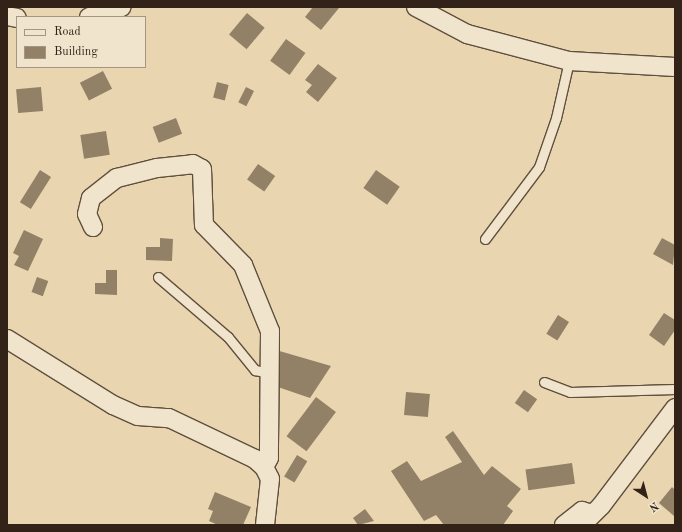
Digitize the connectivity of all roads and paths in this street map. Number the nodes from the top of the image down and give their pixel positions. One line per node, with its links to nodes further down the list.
1 (122, 7): 3 (street)
2 (416, 7): 4 (street)
3 (92, 16)
4 (569, 61): 5 (street); 7 (lane)
5 (675, 67)
6 (93, 227): 10 (street)
7 (485, 239)
8 (158, 276): 10 (lane)
9 (7, 340): 14 (street)
10 (269, 373): 14 (street)
11 (544, 382): 12 (lane)
12 (675, 389)
13 (675, 408): 15 (street)
14 (264, 466): 16 (street)
15 (588, 519): 17 (street)
16 (265, 525)
17 (564, 525)

